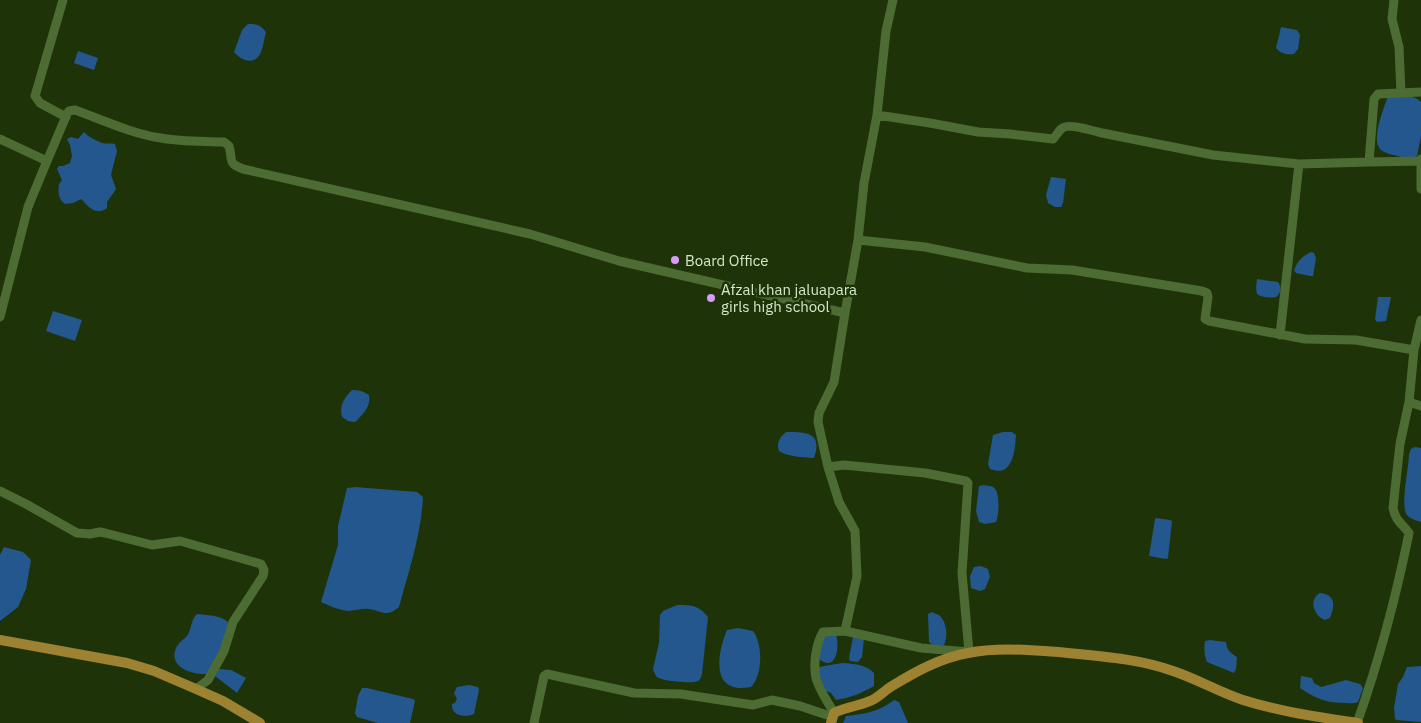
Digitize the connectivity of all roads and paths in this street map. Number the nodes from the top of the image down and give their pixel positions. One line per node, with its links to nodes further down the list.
1 (62, 0): 7 (street)
2 (893, 0): 6 (street)
3 (1394, 0): 5 (street)
4 (1421, 92): 5 (street)
5 (1401, 93): 11 (street)
6 (877, 115): 12 (street); 14 (street)
7 (66, 117): 10 (street); 15 (street)
8 (0, 139): 10 (street)
9 (1421, 160): 11 (street); 13 (street)
10 (47, 161): 16 (street)
11 (1369, 162): 12 (street)
12 (1299, 164): 18 (street)
13 (1421, 189)
14 (858, 240): 15 (street); 18 (street)
15 (844, 313): 22 (street)
16 (0, 317)
17 (1421, 320): 19 (street)
18 (1280, 335): 19 (street)
19 (1414, 350): 20 (street)
20 (1410, 402): 21 (street); 31 (street)
21 (1421, 406)
22 (828, 467): 24 (street); 26 (street)
23 (0, 491): 27 (street)
24 (845, 631): 26 (street); 28 (street)
25 (0, 640): 27 (main road)
26 (969, 652): 28 (main road); 31 (main road)
27 (196, 689): 29 (main road)
28 (833, 718): 30 (street)
29 (260, 723)
30 (534, 723)
31 (1358, 723)

